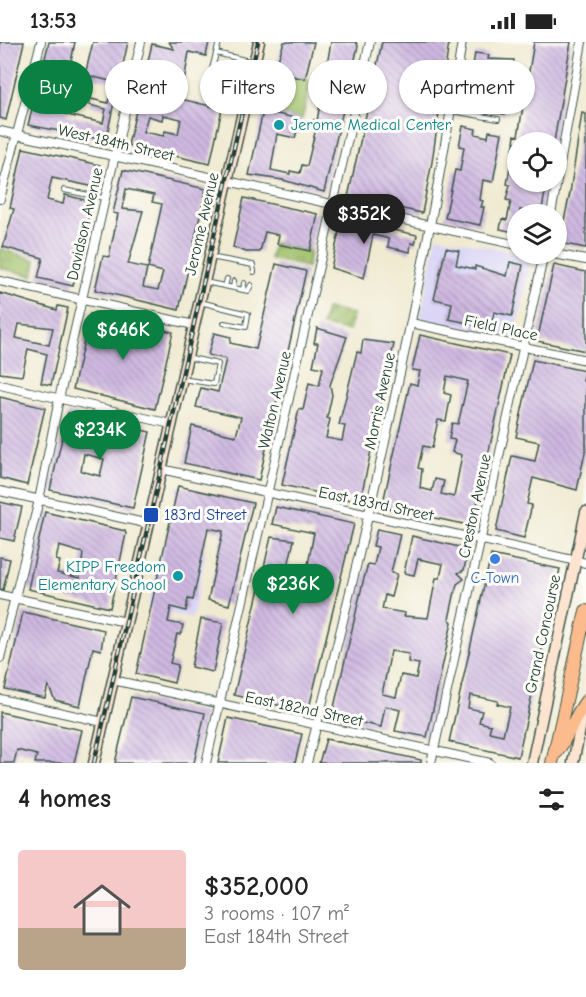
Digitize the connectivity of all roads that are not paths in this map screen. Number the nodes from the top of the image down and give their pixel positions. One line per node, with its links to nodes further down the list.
1 (41, 42): 18 (street)
2 (141, 42): 19 (street, Davidson Avenue)
3 (219, 42): 8 (lane)
4 (259, 42): 11 (main road, Jerome Avenue)
5 (370, 42): 24 (street, Walton Avenue)
6 (462, 42): 12 (street, Morris Avenue)
7 (582, 42): 25 (street)
8 (216, 53): 9 (lane); 10 (lane)
9 (214, 60)
10 (246, 60)
11 (254, 60)
12 (459, 60)
13 (242, 114): 20 (main road, Jerome Avenue)
14 (450, 114): 26 (street, Morris Avenue)
15 (472, 114): 16 (lane)
16 (498, 119)
17 (0, 131): 18 (street, West 184th Street)
18 (15, 134): 19 (street, West 184th Street); 23 (street)
19 (114, 157): 20 (street, West 184th Street); 22 (street, Davidson Avenue)
20 (226, 181): 24 (street, West 184th Street); 28 (main road, Jerome Avenue)
21 (64, 190): 22 (lane)
22 (105, 198): 48 (street, Davidson Avenue)
23 (0, 199)
24 (333, 204): 26 (street, West 184th Street); 62 (street, Walton Avenue)
25 (553, 204)
26 (432, 227): 27 (street, West 184th Street); 51 (street, Morris Avenue)
27 (507, 243)
28 (209, 256): 31 (lane); 42 (main road, Jerome Avenue)
29 (567, 256): 30 (street)
30 (586, 260)
31 (231, 261): 32 (lane); 35 (lane)
32 (238, 262): 33 (lane); 36 (lane)
33 (248, 264): 37 (lane); 38 (lane)
34 (542, 264): 53 (street, Creston Avenue)
35 (230, 267)
36 (237, 268)
37 (247, 271)
38 (254, 272)
39 (227, 279): 45 (lane)
40 (0, 281): 48 (street)
41 (234, 281): 46 (lane)
42 (204, 282): 45 (lane); 49 (main road, Jerome Avenue)
43 (244, 283): 47 (lane)
44 (251, 285): 47 (lane)
45 (225, 286): 46 (lane)
46 (233, 288): 47 (lane)
47 (243, 290)
48 (82, 300): 52 (street); 58 (street, Davidson Avenue)
49 (199, 302): 50 (lane); 52 (main road, Jerome Avenue)
50 (224, 323)
51 (411, 323): 53 (street, Field Place); 65 (street, Morris Avenue)
52 (194, 324): 54 (main road, Jerome Avenue)
53 (524, 347): 55 (street, Field Place); 67 (street, Creston Avenue)
54 (186, 357): 56 (main road, Jerome Avenue); 56 (lane)
55 (586, 360)
56 (182, 379): 59 (main road, Jerome Avenue)
57 (0, 385): 58 (street)
58 (59, 399): 59 (street); 63 (street, Davidson Avenue)
59 (171, 424): 60 (main road, Jerome Avenue)
60 (161, 469): 62 (street, East 183rd Street); 66 (main road, Jerome Avenue)
61 (0, 491): 63 (street)
62 (268, 494): 65 (street, East 183rd Street); 77 (street, Walton Avenue)
63 (39, 500): 66 (street); 70 (street, Davidson Avenue)
64 (586, 512): 68 (main road, Grand Concourse)
65 (368, 516): 67 (street, East 183rd Street); 79 (street, Morris Avenue)
66 (149, 524): 72 (main road, Jerome Avenue)
67 (482, 540): 68 (street, East 183rd Street); 80 (street, Creston Avenue)
68 (580, 562): 87 (main road, Grand Concourse)
69 (0, 595): 70 (street)
70 (14, 598): 72 (street); 73 (street, Davidson Avenue)
71 (586, 611): 81 (main road)
72 (126, 622): 74 (main road, Jerome Avenue)
73 (0, 658)
74 (113, 680): 77 (street, East 182nd Street); 78 (main road, Jerome Avenue)
75 (0, 699): 78 (street)
76 (586, 701): 81 (main road); 88 (main road)
77 (220, 704): 79 (street, East 182nd Street); 83 (street, Walton Avenue)
78 (103, 723): 82 (main road, Jerome Avenue)
79 (317, 725): 80 (street, East 182nd Street); 84 (street, Morris Avenue)
80 (435, 751): 85 (street, Creston Avenue); 86 (street, East 182nd Street)
81 (552, 760)
82 (94, 763)
83 (206, 763)
84 (307, 763)
85 (431, 763)
86 (490, 763)
87 (532, 763)
88 (573, 763)

